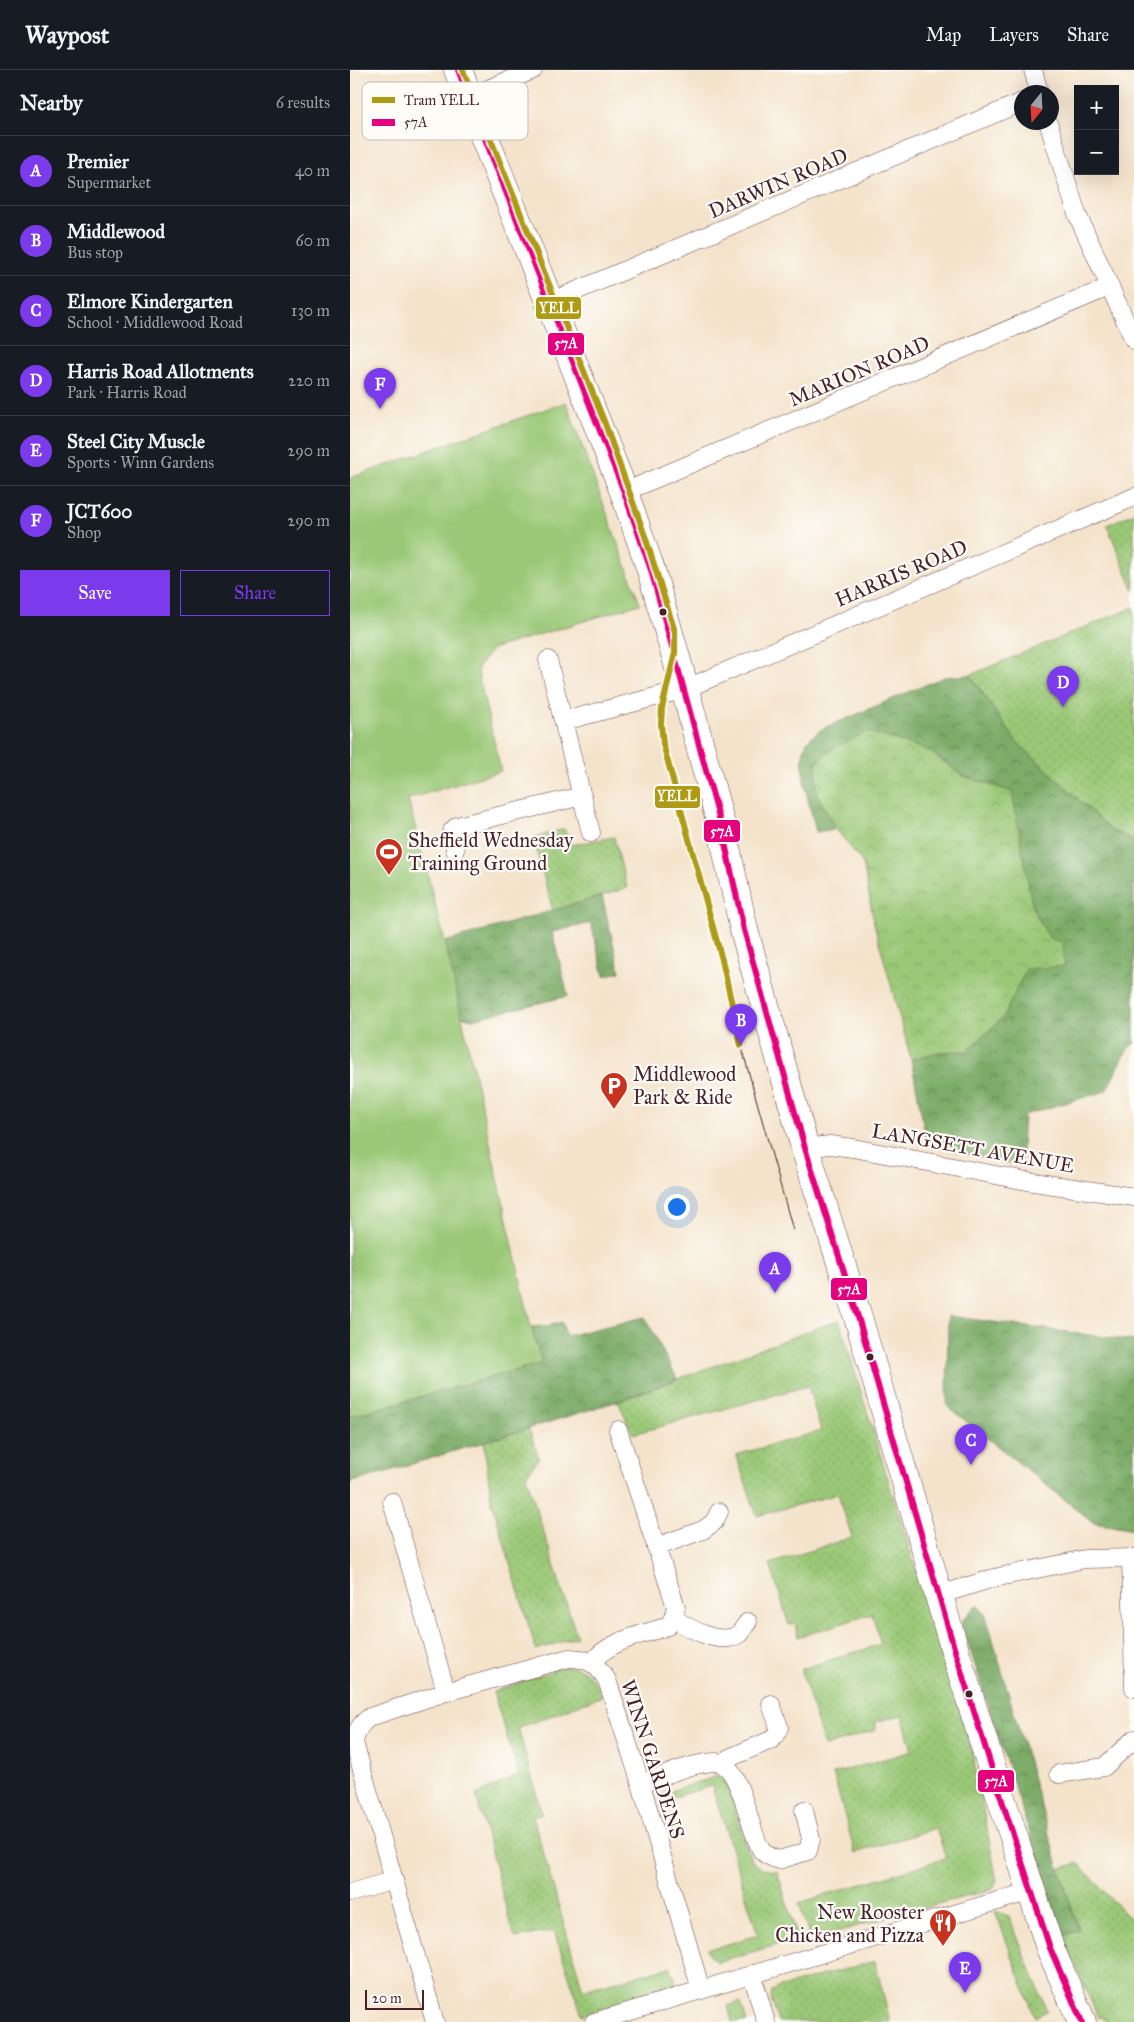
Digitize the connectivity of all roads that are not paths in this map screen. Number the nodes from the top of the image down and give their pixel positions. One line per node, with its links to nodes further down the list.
1 (458, 70): 4 (main road)
2 (533, 70): 5 (street)
3 (1034, 70): 6 (street)
4 (463, 82)
5 (505, 82)
6 (1037, 85)
7 (1014, 105): 11 (street, DARWIN ROAD)
8 (1050, 130): 10 (street)
9 (486, 140): 11 (main road)
10 (1109, 287): 12 (street); 13 (street, MARION ROAD)
11 (550, 302): 13 (main road)
12 (1134, 340)
13 (624, 492): 16 (main road)
14 (1134, 496): 16 (street, HARRIS ROAD)
15 (548, 660): 17 (street)
16 (686, 689): 17 (street, HARRIS ROAD); 21 (main road)
17 (564, 721): 18 (street)
18 (582, 796): 19 (street); 20 (street)
19 (591, 833)
20 (455, 850)
21 (805, 1148): 22 (street, LANGSETT AVENUE); 28 (main road)
22 (1134, 1197)
23 (618, 1430): 26 (street)
24 (392, 1502): 33 (street)
25 (719, 1512): 26 (street)
26 (656, 1547): 29 (street)
27 (1132, 1558): 28 (street); 32 (street)
28 (940, 1595): 42 (main road)
29 (673, 1618): 30 (street); 31 (street)
30 (748, 1622)
31 (592, 1662): 33 (street); 39 (street, WINN GARDENS)
32 (1134, 1688)
33 (446, 1692): 36 (street)
34 (771, 1704): 37 (street)
35 (1134, 1739): 38 (street)
36 (352, 1743): 41 (street)
37 (724, 1765): 39 (street); 40 (street)
38 (1059, 1774)
39 (641, 1784): 45 (street, WINN GARDENS)
40 (804, 1810)
41 (394, 1880): 43 (street); 46 (street)
42 (1031, 1891): 44 (street); 49 (main road)
43 (350, 1893)
44 (752, 1974): 45 (street); 48 (street)
45 (701, 1990): 47 (street)
46 (435, 2022)
47 (594, 2022)
48 (766, 2022)
49 (1082, 2022)

